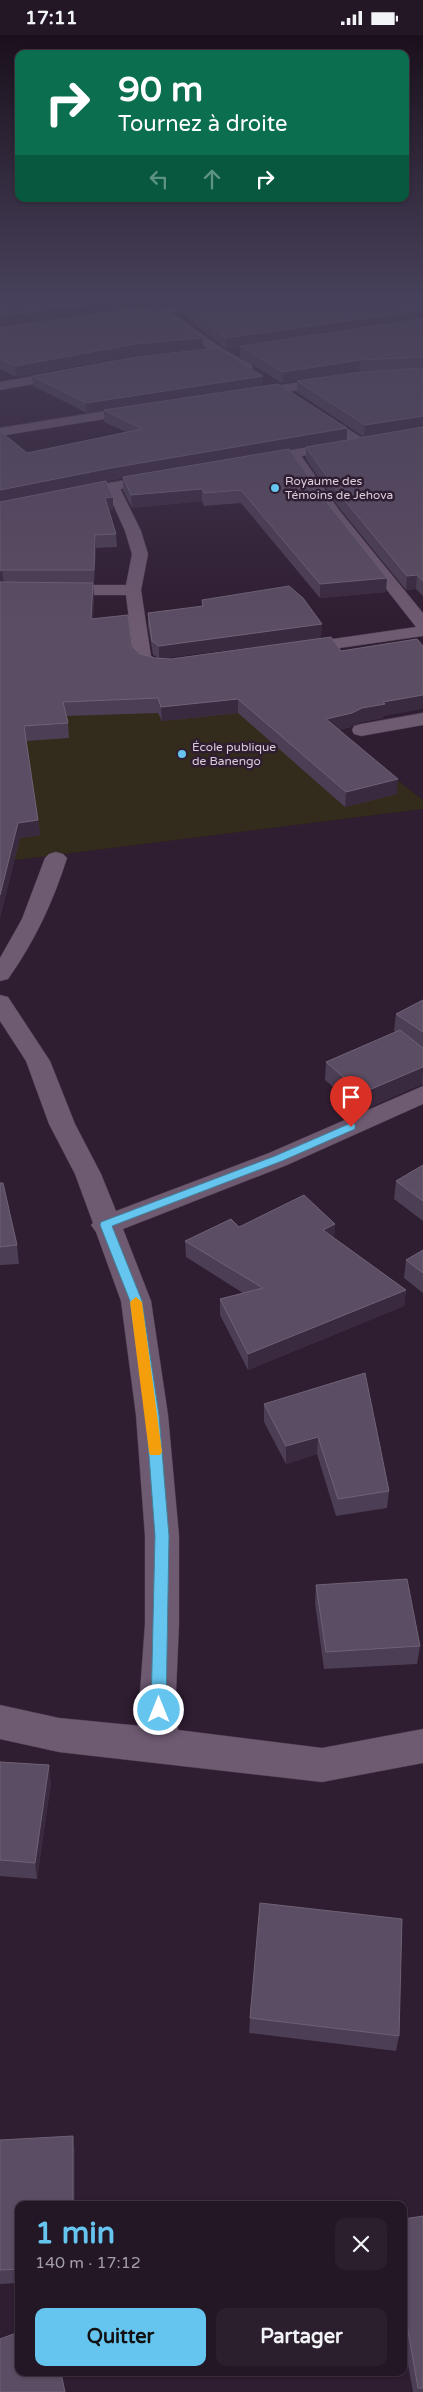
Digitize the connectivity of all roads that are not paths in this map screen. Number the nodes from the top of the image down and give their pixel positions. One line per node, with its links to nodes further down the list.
1 (158, 407): 3 (street)
2 (307, 407): 5 (street)
3 (0, 432)
4 (377, 440): 5 (street)
5 (359, 442): 6 (street)
6 (293, 454): 7 (street); 13 (street)
7 (245, 462)
8 (178, 474): 9 (street)
9 (112, 486): 10 (street); 12 (street)
10 (0, 509)
11 (44, 590): 12 (street)
12 (134, 590): 16 (street)
13 (423, 624)
14 (423, 631): 15 (street)
15 (279, 652)
16 (190, 664)
17 (423, 719): 18 (street)
18 (361, 730)
19 (56, 858): 20 (street)
20 (0, 974)
21 (0, 1002): 23 (street)
22 (423, 1095): 23 (street)
23 (106, 1225): 25 (street)
24 (0, 1722): 25 (street)
25 (160, 1745): 26 (street)
26 (423, 1747)

